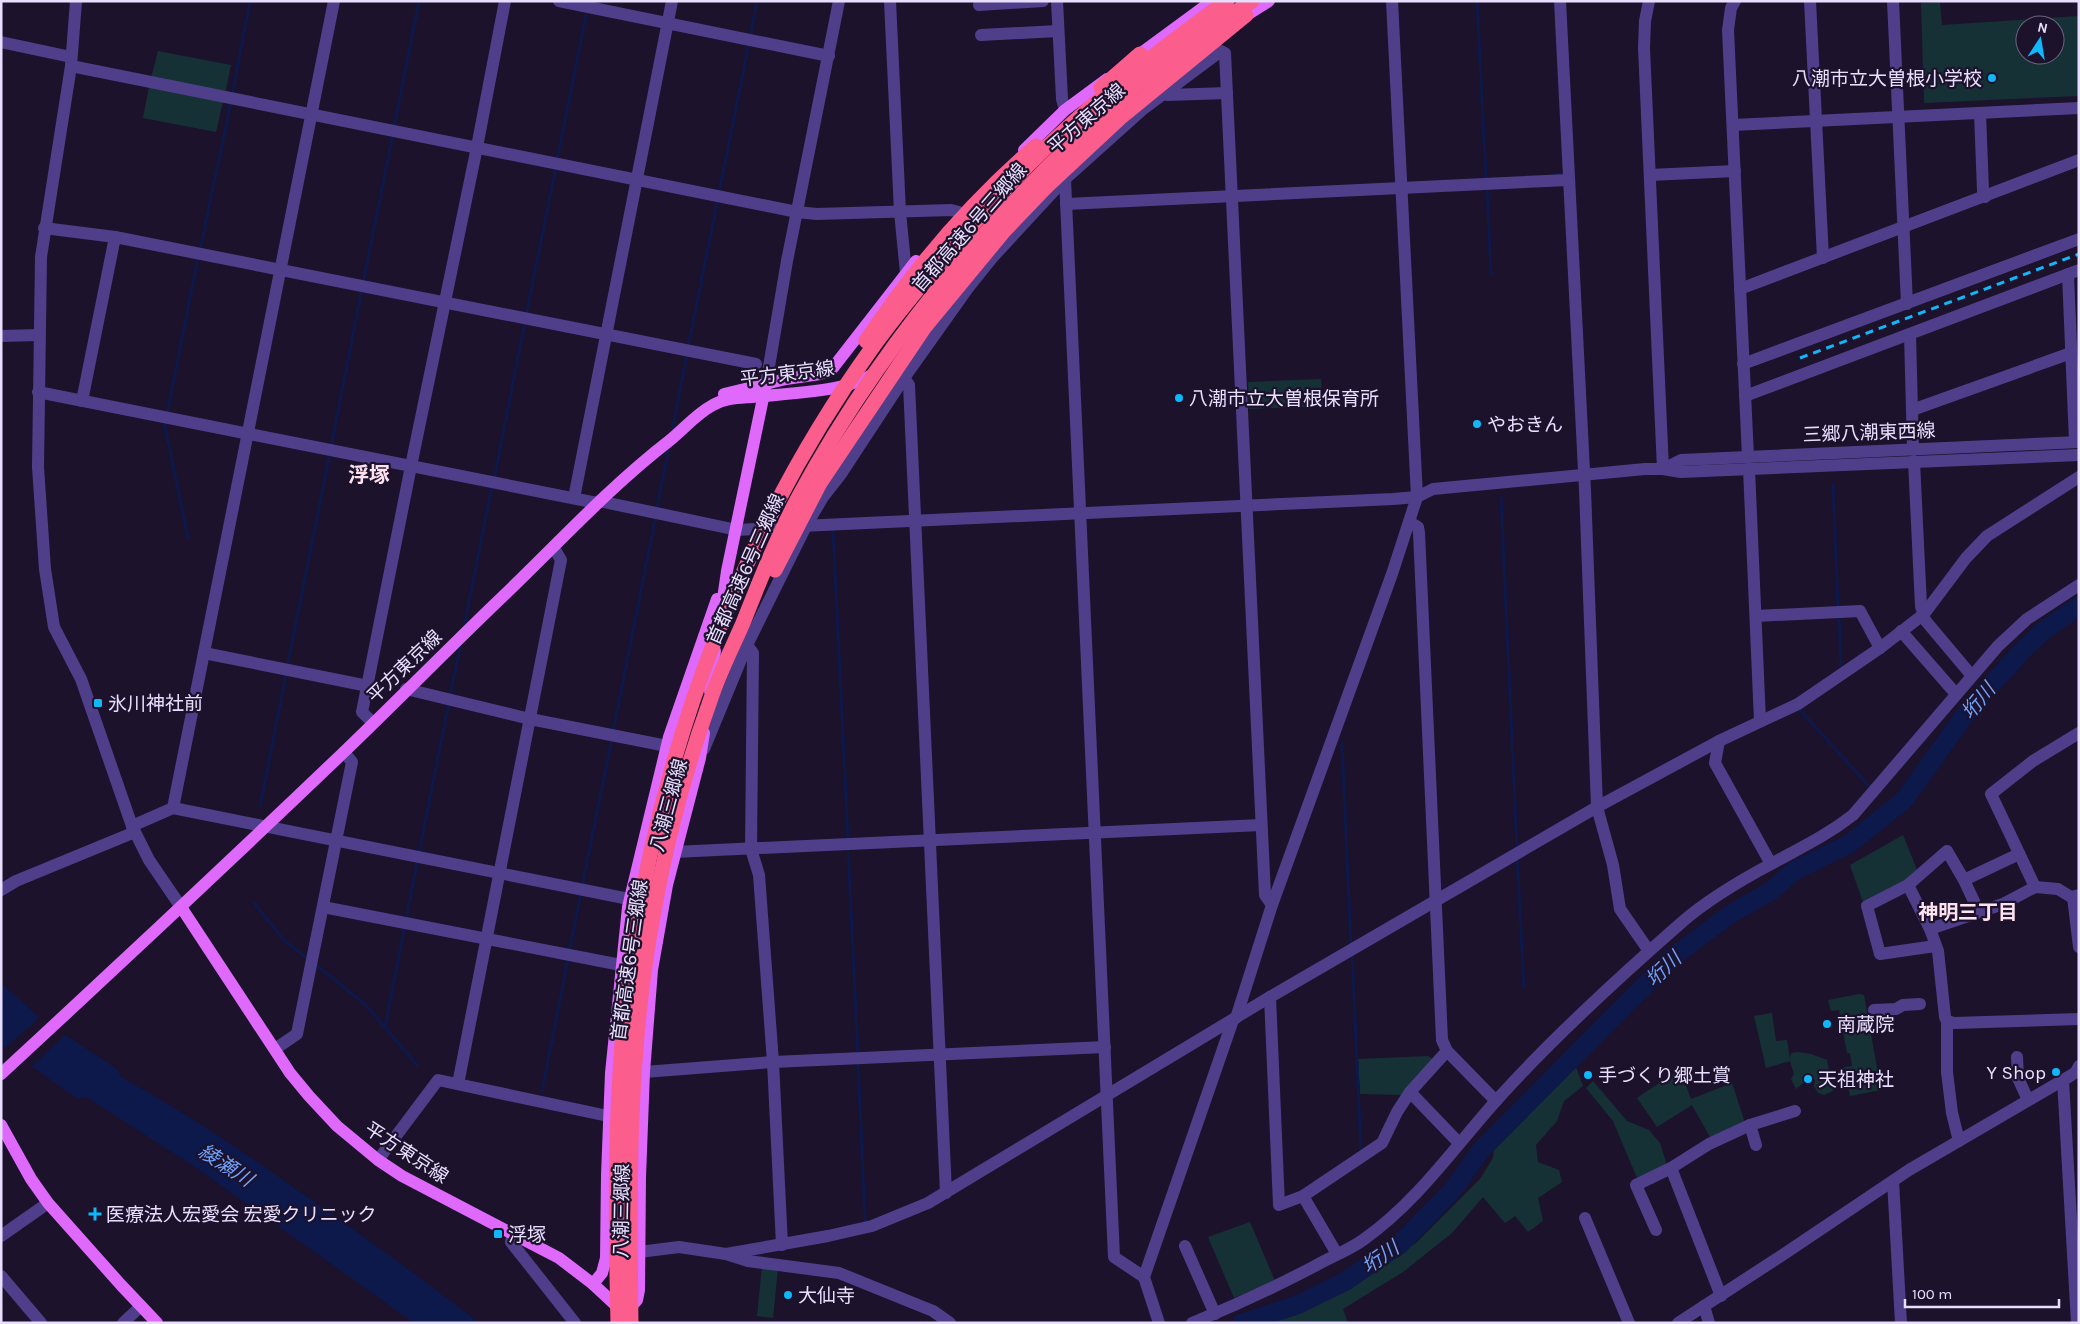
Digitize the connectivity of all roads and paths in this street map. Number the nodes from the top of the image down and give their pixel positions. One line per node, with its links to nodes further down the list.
1 (76, 1): 28 (street)
2 (334, 1): 34 (street)
3 (505, 1): 38 (street)
4 (559, 1): 21 (street)
5 (672, 1): 21 (street)
6 (839, 1): 27 (street)
7 (890, 1): 50 (street)
8 (1043, 1): 19 (street)
9 (1057, 1): 22 (street)
10 (1212, 1): 26 (main road, 平方東京線)
11 (1227, 1): 100 (highway, 首都高速6号三郷線, bridge)
12 (1268, 1): 20 (main road, 平方東京線)
13 (1392, 1): 45 (street)
14 (1560, 1): 44 (street)
15 (1649, 1): 41 (street)
16 (1735, 1): 37 (street)
17 (1810, 1): 36 (street)
18 (1893, 1): 35 (street)
19 (980, 4)
20 (1249, 8): 25 (highway); 56 (main road, 平方東京線); 111 (highway, 首都高速6号三郷線, bridge)
21 (668, 23): 27 (street); 43 (street)
22 (1058, 31): 23 (street); 32 (street)
23 (981, 36)
24 (1, 42): 28 (street)
25 (1221, 46): 29 (street); 30 (street); 111 (highway, bridge)
26 (1140, 54): 32 (main road, 平方東京線); 100 (highway, bridge)
27 (829, 56): 49 (street)
28 (71, 61): 34 (street); 53 (street)
29 (1227, 93): 30 (street); 46 (street)
30 (1163, 94): 42 (street)
31 (2079, 108): 33 (street)
32 (1065, 110): 51 (main road, 平方東京線)
33 (1980, 113): 35 (street); 47 (street)
34 (311, 115): 38 (street); 59 (street)
35 (1898, 117): 36 (street); 52 (street)
36 (1816, 121): 37 (street); 58 (street)
37 (1733, 125): 40 (street)
38 (477, 147): 43 (street); 63 (street)
39 (2079, 160): 47 (street)
40 (1735, 171): 41 (street); 62 (street)
41 (1650, 175): 85 (street)
42 (1065, 179): 48 (street); 57 (street)
43 (638, 180): 49 (street); 65 (street)
44 (1568, 180): 45 (street); 86 (street)
45 (1402, 188): 46 (street); 88 (street)
46 (1233, 196): 48 (street); 91 (street)
47 (1985, 197): 52 (street)
48 (1066, 204): 92 (street)
49 (797, 212): 50 (street); 73 (street)
50 (900, 212): 51 (street); 61 (street)
51 (959, 212): 61 (main road, 平方東京線)
52 (1902, 227): 58 (street); 64 (street)
53 (44, 228): 54 (street); 67 (street)
54 (115, 237): 59 (street); 76 (street)
55 (2079, 239): 64 (street)
56 (988, 240): 57 (street); 73 (main road, 平方東京線)
57 (1001, 249): 72 (street)
58 (1823, 258): 62 (street)
59 (280, 269): 63 (street); 78 (street)
60 (2074, 272): 66 (street); 69 (street)
61 (906, 273): 73 (main road, 平方東京線)
62 (1740, 290): 71 (street)
63 (446, 302): 65 (street); 83 (street)
64 (1907, 304): 71 (street)
65 (607, 334): 70 (street); 89 (street)
66 (1910, 334): 75 (street); 77 (street)
67 (39, 335): 68 (street); 74 (street)
68 (1, 336)
69 (2071, 353): 77 (street); 79 (street)
70 (756, 364)
71 (1744, 364): 75 (street)
72 (904, 378): 93 (street); 95 (street)
73 (764, 390): 90 (main road, 平方東京線); 96 (main road, 八潮三郷線)
74 (38, 392): 76 (street, 三郷八潮東西線); 124 (street)
75 (1745, 396): 82 (street)
76 (82, 401): 78 (street, 三郷八潮東西線)
77 (1912, 410): 80 (street)
78 (248, 434): 83 (street, 三郷八潮東西線); 106 (street)
79 (2077, 442): 80 (street, 三郷八潮東西線)
80 (1914, 455): 81 (street, 三郷八潮東西線); 82 (street, 三郷八潮東西線); 101 (street)
81 (2079, 455)
82 (1748, 463): 85 (street, 三郷八潮東西線); 102 (street)
83 (411, 466): 89 (street, 三郷八潮東西線); 108 (street)
84 (2079, 466): 87 (street)
85 (1663, 469): 86 (street, 三郷八潮東西線)
86 (1584, 474): 88 (street, 三郷八潮東西線); 120 (street)
87 (2079, 477): 101 (street)
88 (1417, 497): 91 (street, 三郷八潮東西線); 94 (street)
89 (574, 498): 90 (street, 三郷八潮東西線)
90 (598, 502): 96 (street, 三郷八潮東西線); 97 (main road, 平方東京線)
91 (1247, 506): 92 (street, 三郷八潮東西線); 122 (street)
92 (1081, 513): 93 (street, 三郷八潮東西線); 125 (street)
93 (915, 521): 95 (street, 三郷八潮東西線); 127 (street)
94 (1409, 522): 139 (street); 140 (street)
95 (806, 526): 96 (street, 三郷八潮東西線); 104 (street)
96 (737, 530): 98 (main road, 八潮三郷線)
97 (554, 548): 109 (main road, 平方東京線); 112 (street)
98 (727, 571): 117 (main road, 八潮三郷線); 119 (main road, 八潮三郷線)
99 (2079, 585): 107 (street)
100 (737, 587): 204 (highway, 首都高速6号三郷線, bridge)
101 (1924, 614): 103 (street); 107 (street)
102 (1756, 616): 105 (street); 113 (street)
103 (1901, 631): 105 (street); 110 (street)
104 (747, 646): 119 (street); 128 (street)
105 (1880, 648): 113 (street)
106 (204, 653): 108 (street); 121 (street)
107 (1972, 676): 110 (street)
108 (368, 686): 114 (street)
109 (406, 689): 112 (street); 114 (main road, 平方東京線)
110 (1956, 694): 131 (street)
111 (711, 698): 204 (highway, 首都高速6号三郷線, bridge)
112 (530, 719): 117 (street); 132 (street)
113 (1760, 721): 116 (street)
114 (373, 723): 118 (main road, 平方東京線)
115 (2079, 733): 130 (street)
116 (1719, 742): 120 (street); 131 (street)
117 (667, 746): 138 (main road, 八潮三郷線)
118 (344, 752): 123 (main road, 平方東京線); 126 (street)
119 (700, 758): 129 (main road, 八潮三郷線)
120 (1597, 807): 139 (street); 148 (street)
121 (173, 808): 123 (street); 124 (street)
122 (1261, 825): 125 (street); 140 (street)
123 (265, 827): 126 (street); 141 (main road, 平方東京線)
124 (134, 829): 136 (street); 141 (street)
125 (1096, 832): 127 (street); 157 (street)
126 (337, 840): 132 (street); 142 (street)
127 (930, 840): 128 (street); 160 (street)
128 (751, 849): 129 (street); 162 (street)
129 (674, 852): 150 (main road, 八潮三郷線)
130 (2019, 854): 133 (street); 135 (street)
131 (1771, 864): 148 (street)
132 (499, 874): 138 (street); 145 (street)
133 (1964, 880): 134 (street); 143 (street)
134 (1908, 885): 144 (street); 146 (street)
135 (2035, 887): 137 (street); 143 (street)
136 (1, 890)
137 (2076, 896): 147 (street)
138 (629, 899): 149 (main road, 八潮三郷線)
139 (1436, 902): 151 (street); 159 (street)
140 (1272, 905): 154 (street)
141 (181, 907): 158 (main road, 平方東京線); 165 (main road, 平方東京線)
142 (324, 907): 145 (street); 158 (street)
143 (1980, 912): 144 (street)
144 (1930, 929): 146 (street)
145 (486, 939): 149 (street); 167 (street)
146 (1935, 946): 156 (street)
147 (2079, 947)
148 (1649, 951): 171 (street)
149 (621, 964): 150 (street); 173 (main road, 八潮三郷線)
150 (652, 970): 164 (main road, 八潮三郷線)
151 (1270, 997): 154 (street); 185 (street)
152 (1920, 1004): 153 (street)
153 (1874, 1010)
154 (1235, 1019): 169 (street); 198 (street)
155 (2079, 1019): 156 (street)
156 (1947, 1021): 176 (street)
157 (1105, 1047): 160 (street); 169 (street)
158 (275, 1049): 179 (main road, 平方東京線)
159 (1447, 1051): 168 (street); 171 (street)
160 (939, 1055): 162 (street); 184 (street)
161 (2017, 1057): 170 (street)
162 (773, 1062): 164 (street); 192 (street)
163 (2079, 1066): 166 (street)
164 (644, 1072): 182 (main road, 八潮三郷線)
165 (1, 1074)
166 (2062, 1080): 170 (street); 216 (street)
167 (458, 1084): 173 (street); 179 (street)
168 (1410, 1092): 177 (street); 185 (street)
169 (1107, 1096): 184 (street); 198 (street)
170 (2028, 1100): 176 (street)
171 (1496, 1101): 177 (street)
172 (1795, 1111): 175 (street)
173 (608, 1116): 181 (main road, 八潮三郷線)
174 (1, 1125): 186 (main road)
175 (1750, 1125): 178 (street); 180 (street)
176 (1959, 1140): 183 (street)
177 (1459, 1143): 196 (street)
178 (1756, 1146)
179 (378, 1160): 190 (main road, 平方東京線)
180 (1671, 1168): 189 (street); 200 (street)
181 (606, 1175): 182 (main road); 187 (main road, 八潮三郷線)
182 (640, 1177): 194 (main road, 八潮三郷線)
183 (1893, 1181): 200 (street); 215 (street)
184 (946, 1193): 192 (street)
185 (1303, 1196): 196 (street)
186 (48, 1203): 191 (street); 201 (main road)
187 (606, 1206): 199 (main road, 八潮三郷線); 204 (main road)
188 (1584, 1218): 212 (street)
189 (1656, 1230)
190 (513, 1233): 199 (main road, 平方東京線); 208 (street)
191 (1, 1236)
192 (782, 1245): 195 (street)
193 (1185, 1246): 203 (street)
194 (639, 1252): 195 (street); 204 (main road, 八潮三郷線)
195 (726, 1254): 209 (street)
196 (1337, 1254): 203 (street)
197 (1, 1276): 205 (street)
198 (1144, 1277): 210 (street)
199 (593, 1284): 204 (main road, 平方東京線)
200 (1721, 1296): 202 (street)
201 (141, 1306): 206 (street); 207 (main road)
202 (1704, 1306): 213 (street); 214 (street)
203 (1215, 1314): 211 (street)
204 (626, 1321)
205 (41, 1323)
206 (123, 1323)
207 (158, 1323)
208 (574, 1323)
209 (950, 1323)
210 (1159, 1323)
211 (1192, 1323)
212 (1629, 1323)
213 (1678, 1323)
214 (1709, 1323)
215 (1900, 1323)
216 (2077, 1323)

